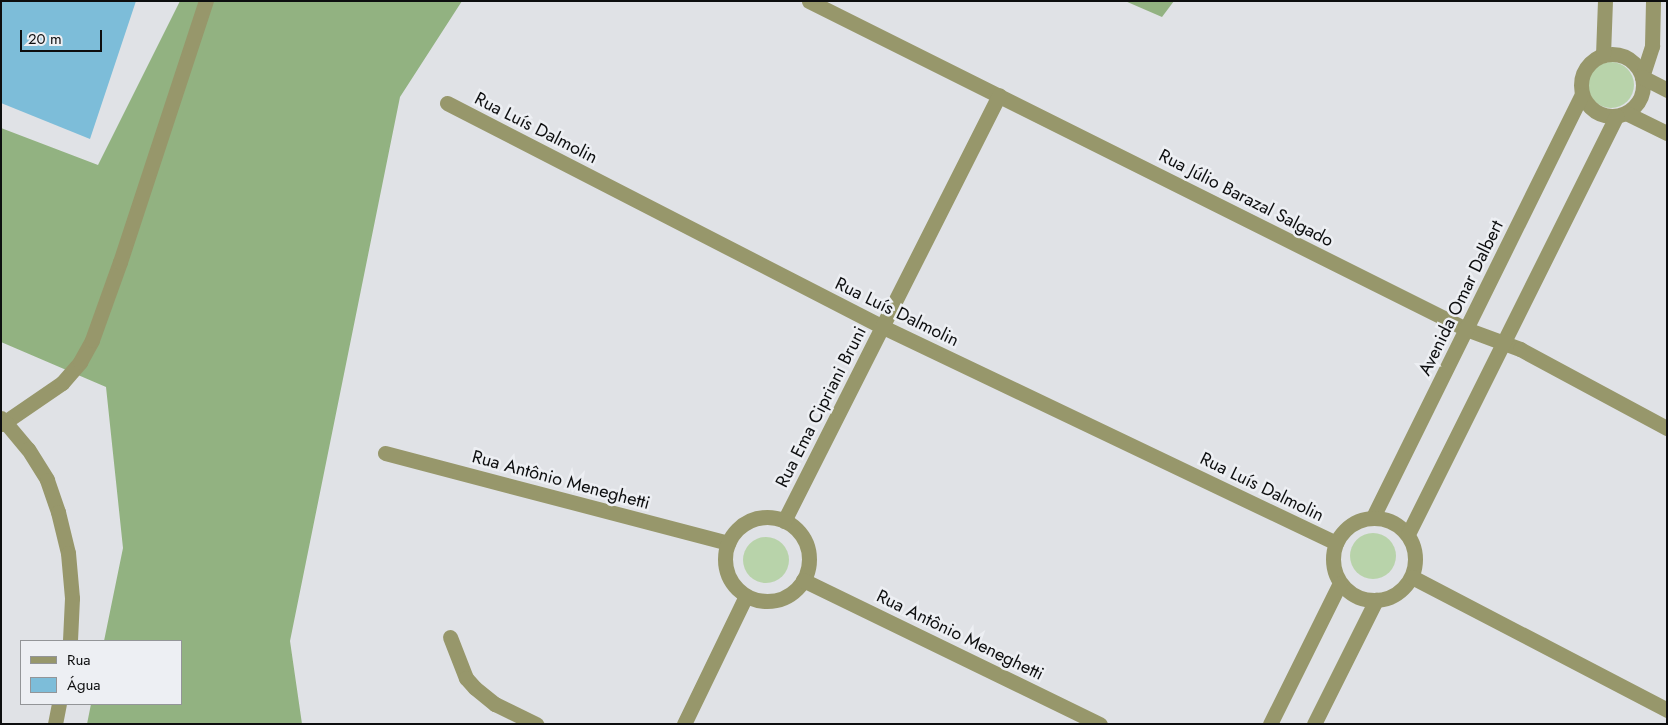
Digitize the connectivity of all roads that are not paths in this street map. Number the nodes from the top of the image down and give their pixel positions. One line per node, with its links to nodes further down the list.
1 (206, 1): 16 (street)
2 (809, 1): 9 (street, Rua Júlio Barazal Salgado)
3 (1605, 1): 5 (street)
4 (1653, 1): 6 (street)
5 (1603, 55): 6 (street); 8 (street)
6 (1642, 77): 7 (street); 11 (street)
7 (1667, 90)
8 (1582, 95): 11 (street); 14 (street, Avenida Omar Dalbert)
9 (999, 96): 13 (street, Rua Ema Cipriani Bruni); 14 (street, Rua Júlio Barazal Salgado)
10 (447, 103): 13 (street, Rua Luís Dalmolin)
11 (1621, 114): 12 (street); 15 (street)
12 (1667, 133)
13 (883, 327): 20 (street, Rua Ema Cipriani Bruni); 23 (street, Rua Luís Dalmolin)
14 (1466, 329): 15 (street, Rua Júlio Barazal Salgado); 19 (street, Avenida Omar Dalbert)
15 (1503, 344): 17 (street, Rua Júlio Barazal Salgado); 21 (street)
16 (2, 421): 30 (street)
17 (1667, 428)
18 (385, 453): 22 (street, Rua Antônio Meneghetti)
19 (1373, 517): 21 (street); 23 (street)
20 (784, 520): 22 (street); 25 (street)
21 (1408, 534): 24 (street)
22 (728, 543): 27 (street)
23 (1336, 544): 26 (street)
24 (1412, 576): 28 (street); 32 (street)
25 (803, 580): 27 (street); 36 (street, Rua Antônio Meneghetti)
26 (1340, 583): 28 (street); 37 (street)
27 (746, 596): 35 (street)
28 (1376, 600): 38 (street)
29 (450, 638): 34 (street)
30 (70, 640)
31 (59, 705): 33 (street)
32 (1667, 710)
33 (54, 724)
34 (536, 724)
35 (684, 724)
36 (1100, 724)
37 (1270, 724)
38 (1314, 724)

